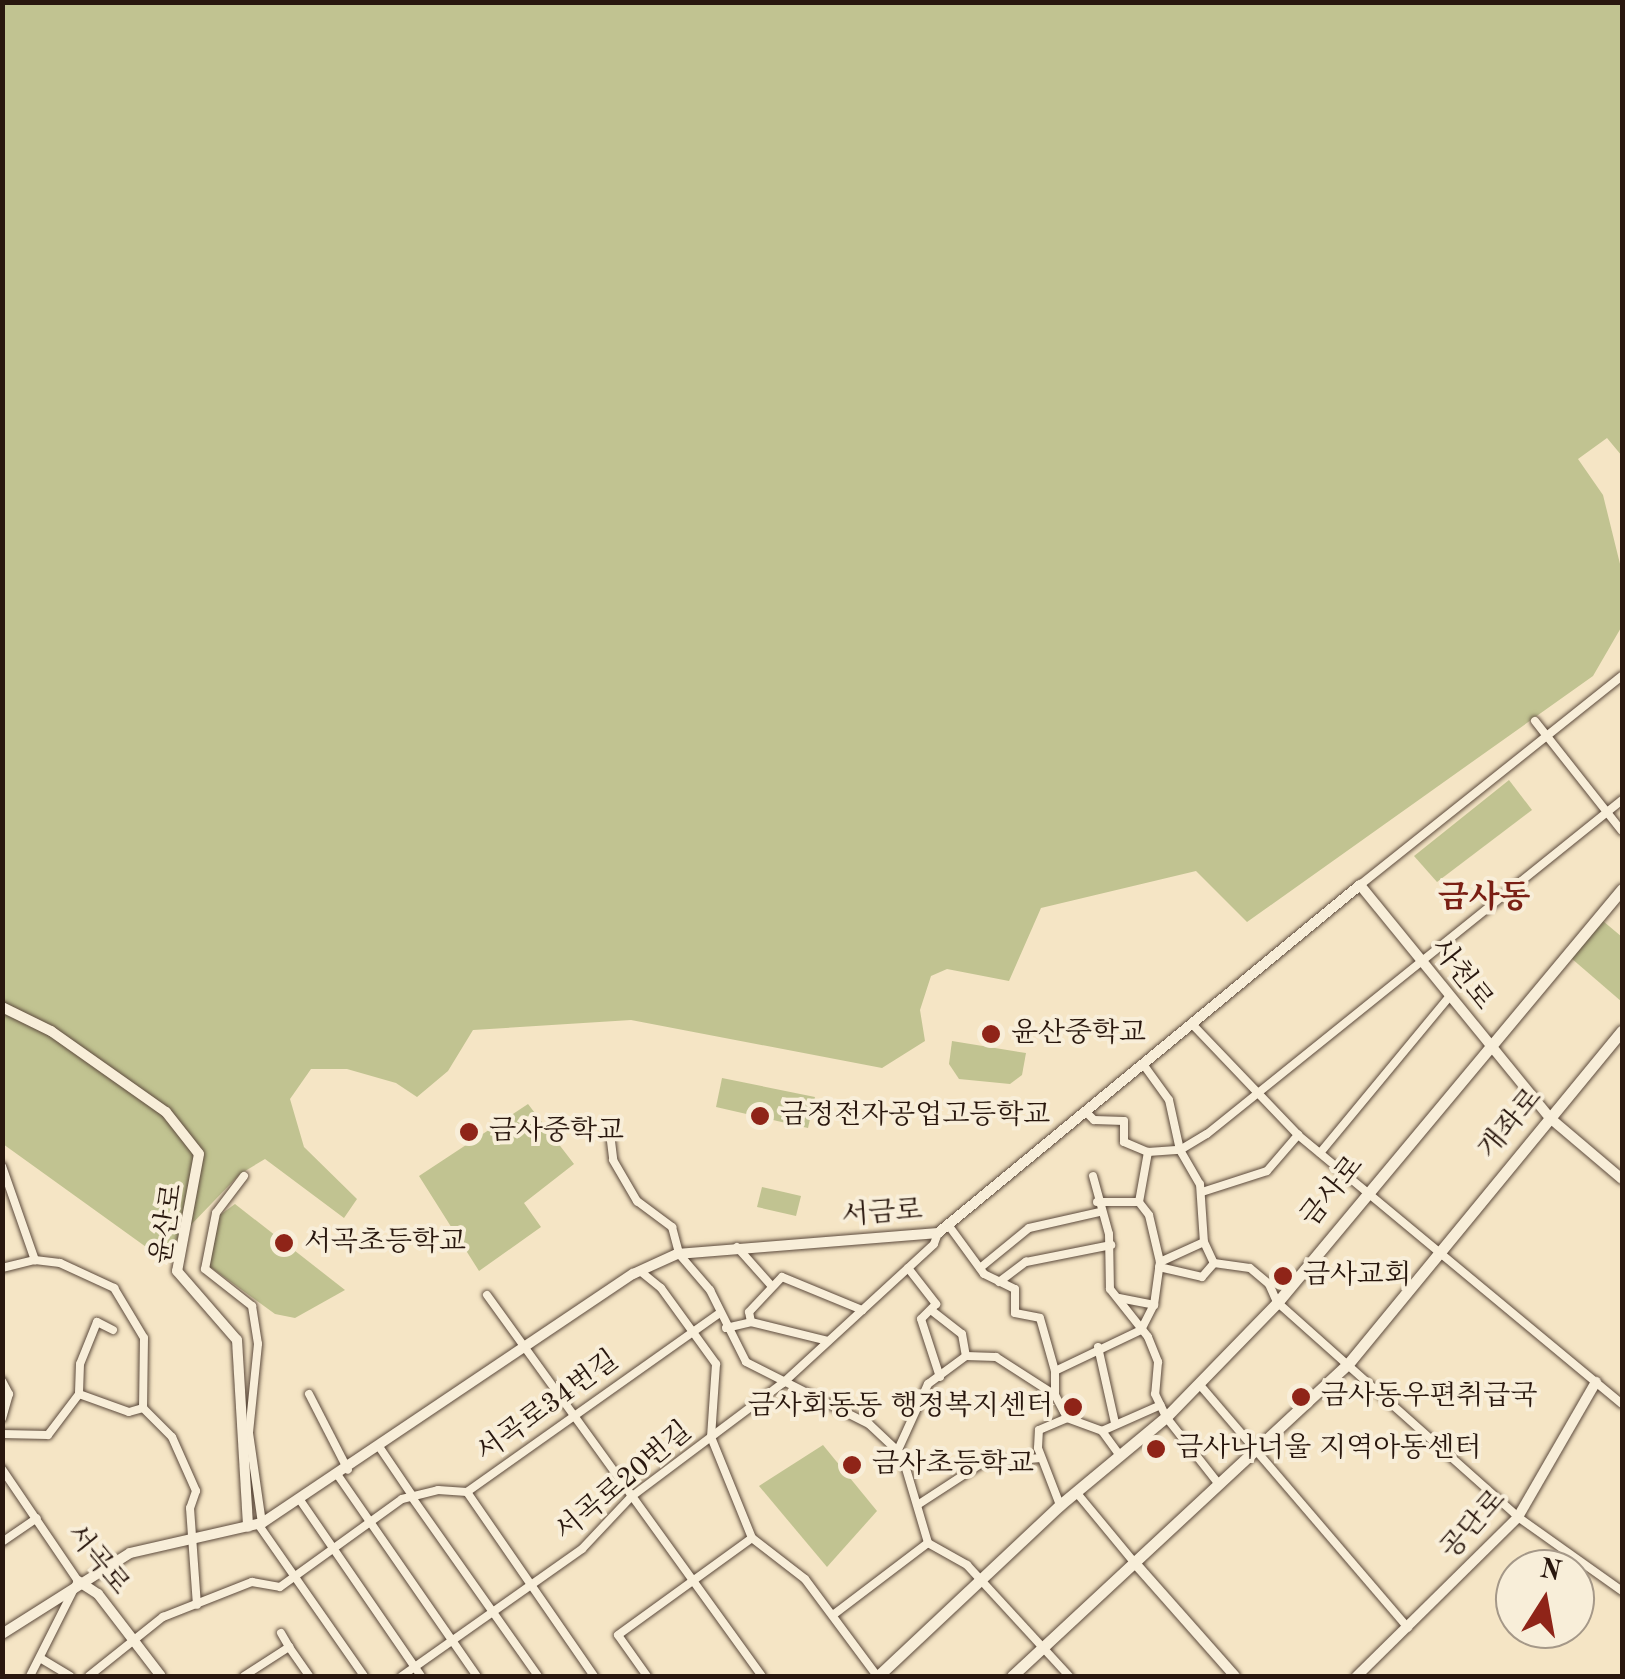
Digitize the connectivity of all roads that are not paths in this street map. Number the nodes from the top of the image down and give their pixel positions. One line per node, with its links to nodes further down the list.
1 (1622, 676): 3 (street)
2 (1535, 721): 3 (street)
3 (1549, 738): 5 (street); 7 (street)
4 (1622, 800): 5 (street)
5 (1608, 812): 6 (street); 9 (street)
6 (1622, 831)
7 (1360, 885): 9 (street, 사천로); 12 (street, 서금로)
8 (1622, 889): 14 (main road, 금사로)
9 (1420, 960): 10 (street, 사천로); 16 (street)
10 (1449, 997): 14 (street, 사천로); 23 (street)
11 (2, 1007): 103 (street, 윤산로)
12 (1192, 1024): 15 (street, 서금로); 16 (street)
13 (1622, 1031): 18 (main road, 개좌로)
14 (1489, 1047): 18 (street, 사천로); 28 (main road, 금사로)
15 (1143, 1064): 17 (street, 서금로); 21 (street)
16 (1254, 1095): 20 (street); 21 (street)
17 (1087, 1113): 22 (street); 33 (street, 서금로)
18 (1550, 1118): 27 (street, 사천로); 38 (main road, 개좌로)
19 (609, 1126): 39 (street)
20 (1298, 1135): 23 (street); 29 (street)
21 (1180, 1150): 22 (street); 29 (street)
22 (1148, 1152): 31 (street)
23 (1320, 1153): 28 (street)
24 (2, 1166): 40 (street)
25 (244, 1176): 103 (street)
26 (1093, 1176): 30 (street)
27 (1622, 1179)
28 (1367, 1189): 38 (street); 51 (main road, 금사로)
29 (1202, 1192): 35 (street)
30 (1097, 1202): 31 (street); 32 (street)
31 (1139, 1202): 42 (street)
32 (1100, 1212): 36 (street); 45 (street)
33 (950, 1226): 34 (street, 서금로); 45 (street)
34 (938, 1233): 37 (street, 서금로); 44 (street, 서곡로20번길)
35 (1204, 1242): 41 (street); 42 (street)
36 (1111, 1245): 47 (street); 50 (street)
37 (737, 1247): 39 (street, 서금로); 48 (street)
38 (1440, 1250): 65 (main road, 개좌로); 69 (street)
39 (679, 1254): 46 (street, 서금로); 55 (street)
40 (35, 1260): 43 (street); 76 (street)
41 (1214, 1263): 42 (street); 51 (street)
42 (1160, 1264): 52 (street)
43 (2, 1268)
44 (908, 1268): 53 (street); 54 (street, 서곡로20번길)
45 (980, 1268): 47 (street)
46 (640, 1270): 57 (street); 62 (street, 서금로)
47 (999, 1282): 66 (street)
48 (770, 1284): 54 (street); 56 (street)
49 (487, 1294): 62 (street)
50 (1119, 1298): 52 (street); 60 (street)
51 (1277, 1302): 65 (street); 71 (main road, 금사로)
52 (1154, 1304): 60 (street)
53 (934, 1307): 64 (street); 67 (street)
54 (862, 1310): 61 (street, 서곡로20번길)
55 (720, 1313): 57 (street, 서곡로34번길); 58 (street)
56 (751, 1322): 58 (street); 61 (street)
57 (694, 1328): 78 (street, 서곡로34번길); 84 (street)
58 (726, 1328): 70 (street)
59 (112, 1330): 72 (street)
60 (1141, 1330): 63 (street); 77 (street)
61 (828, 1341): 70 (street, 서곡로20번길)
62 (524, 1347): 78 (street); 85 (street, 서금로)
63 (1098, 1347): 66 (street); 81 (street)
64 (966, 1356): 67 (street); 74 (street)
65 (1348, 1364): 86 (main road, 개좌로); 100 (street)
66 (1055, 1371): 74 (street)
67 (940, 1377): 87 (street)
68 (2, 1381): 79 (street)
69 (1596, 1382): 75 (street); 100 (street, 공단로)
70 (783, 1383): 84 (street, 서곡로20번길); 87 (street)
71 (1199, 1384): 77 (main road, 금사로); 86 (street)
72 (78, 1394): 76 (street); 83 (street)
73 (309, 1394): 91 (street)
74 (1055, 1395): 80 (street)
75 (1622, 1404)
76 (143, 1408): 106 (street)
77 (1164, 1411): 81 (street); 88 (main road, 금사로); 92 (street)
78 (575, 1417): 93 (street, 서곡로34번길); 96 (street)
79 (2, 1418)
80 (1067, 1418): 82 (street); 89 (street)
81 (1115, 1424): 82 (street)
82 (1102, 1431): 88 (street)
83 (2, 1434)
84 (711, 1437): 96 (street, 서곡로20번길); 104 (street)
85 (380, 1448): 91 (street, 서금로); 95 (street)
86 (1254, 1450): 92 (main road, 개좌로); 119 (street)
87 (897, 1452): 98 (street)
88 (1119, 1454): 94 (main road, 금사로)
89 (1041, 1458): 98 (street); 99 (street)
90 (2, 1469): 101 (street, 서곡로)
91 (344, 1474): 97 (street, 서금로); 102 (street)
92 (1218, 1483): 109 (main road, 개좌로)
93 (468, 1492): 95 (street, 서곡로34번길); 114 (street)
94 (1076, 1492): 99 (main road, 금사로); 109 (street)
95 (411, 1495): 102 (street, 서곡로34번길); 117 (street)
96 (631, 1497): 111 (street); 114 (street, 서곡로20번길)
97 (300, 1500): 103 (street, 서금로); 108 (street)
98 (919, 1504): 107 (street)
99 (1060, 1504): 112 (main road, 금사로)
100 (1518, 1517): 115 (street); 119 (street, 공단로)
101 (37, 1518): 105 (street); 113 (street, 서곡로)
102 (370, 1522): 108 (street, 서곡로34번길); 123 (street)
103 (256, 1525): 106 (street, 서금로); 110 (street)
104 (752, 1538): 111 (street); 118 (street)
105 (2, 1542)
106 (196, 1542): 113 (street, 서금로); 116 (street)
107 (928, 1543): 112 (street); 118 (street)
108 (333, 1548): 110 (street, 서곡로34번길); 127 (street)
109 (1134, 1562): 125 (main road, 개좌로); 146 (street)
110 (295, 1576): 116 (street, 서곡로34번길); 135 (street)
111 (693, 1580): 128 (street); 142 (street)
112 (982, 1580): 125 (street); 143 (main road, 금사로)
113 (78, 1581): 121 (street, 서금로); 122 (street, 서곡로); 126 (street)
114 (531, 1585): 117 (street, 서곡로20번길); 140 (street)
115 (1622, 1591)
116 (197, 1604): 122 (street, 서곡로34번길)
117 (492, 1612): 123 (street, 서곡로20번길); 139 (street)
118 (833, 1614): 143 (street)
119 (1408, 1628): 147 (street, 공단로)
120 (280, 1633): 124 (street)
121 (2, 1634)
122 (133, 1641): 131 (street, 서곡로34번길); 132 (street, 서곡로)
123 (452, 1641): 127 (street, 서곡로20번길); 138 (street)
124 (289, 1647): 133 (street); 134 (street)
125 (1043, 1647): 144 (main road, 개좌로); 145 (street)
126 (40, 1658): 129 (street); 130 (street)
127 (415, 1667): 136 (street, 서곡로20번길); 137 (street)
128 (645, 1673): 141 (street)
129 (30, 1676)
130 (70, 1676)
131 (89, 1676)
132 (161, 1676)
133 (244, 1676)
134 (309, 1676)
135 (364, 1676)
136 (402, 1676)
137 (421, 1676)
138 (477, 1676)
139 (538, 1676)
140 (594, 1676)
141 (633, 1676)
142 (762, 1676)
143 (877, 1676)
144 (1012, 1676)
145 (1069, 1676)
146 (1235, 1676)
147 (1357, 1676)

